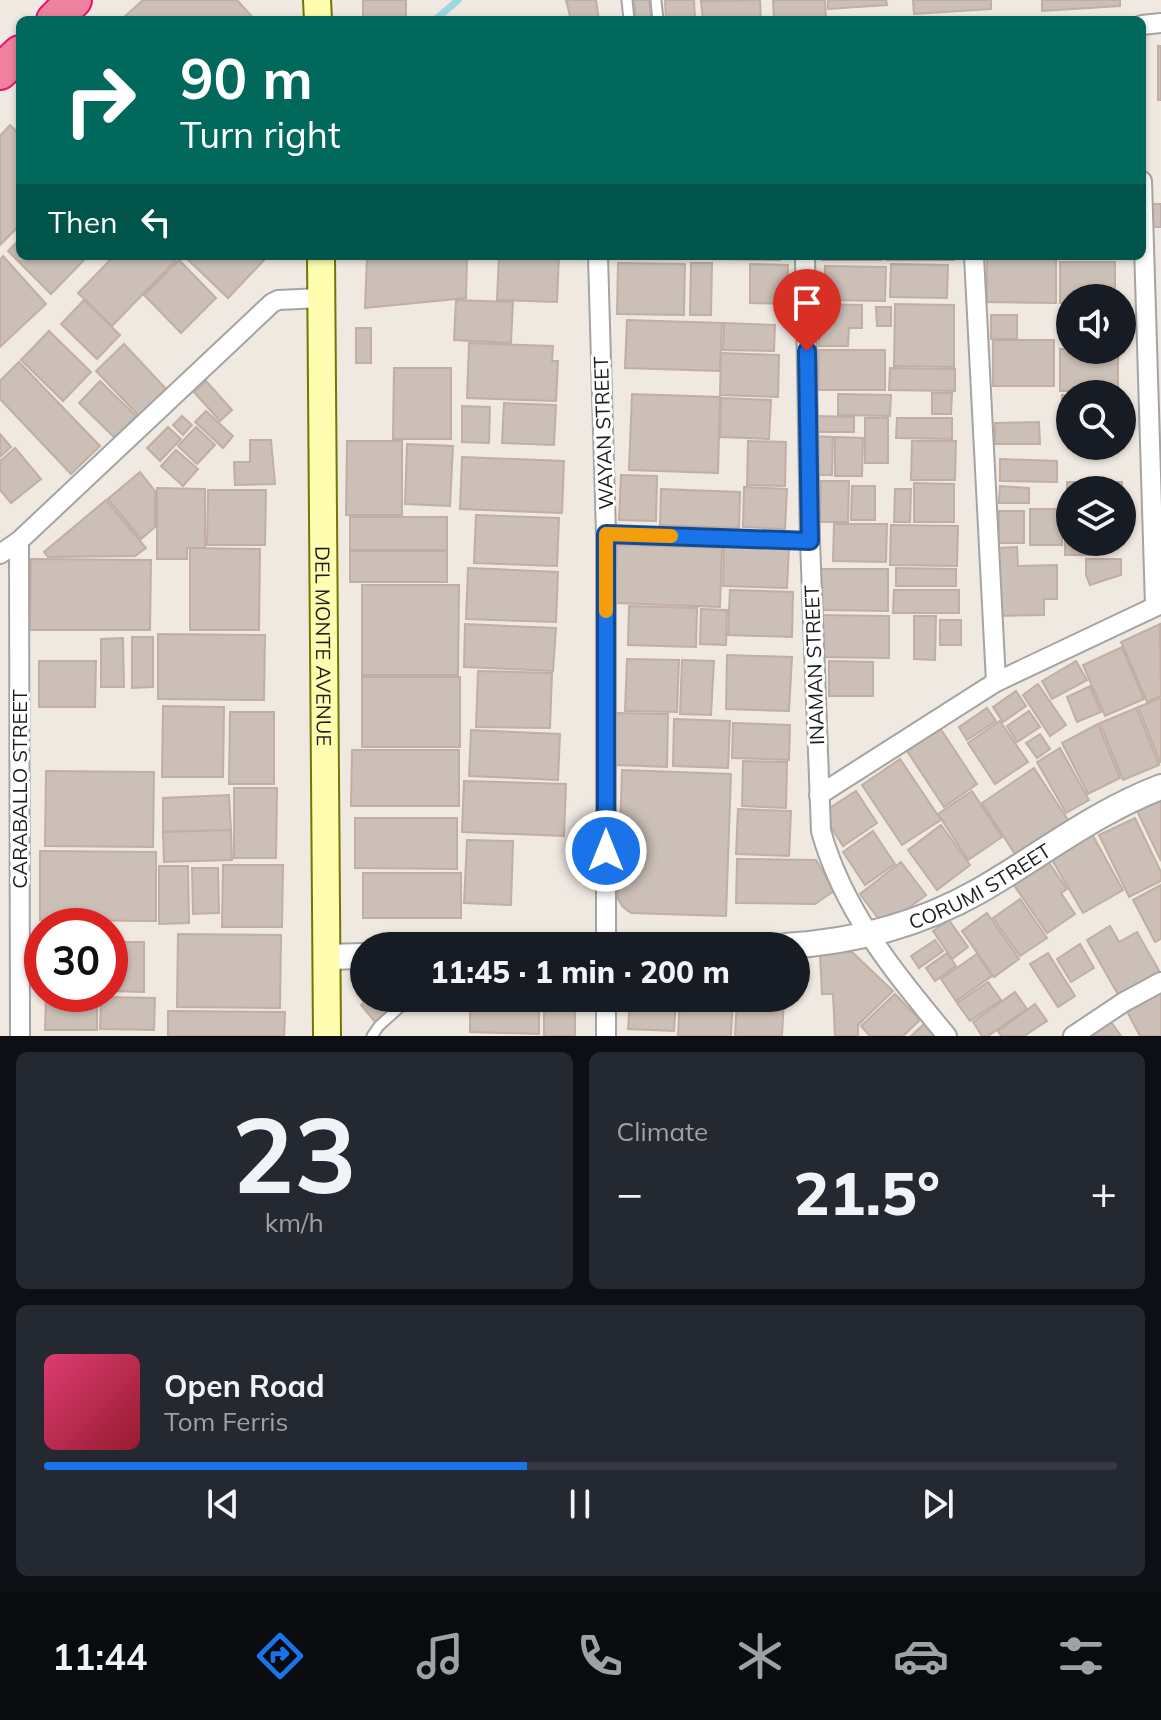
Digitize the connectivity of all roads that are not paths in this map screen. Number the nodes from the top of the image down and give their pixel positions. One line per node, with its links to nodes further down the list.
1 (74, 0): 2 (highway)
2 (58, 16)
3 (16, 57): 4 (highway)
4 (0, 72)
5 (321, 260): 10 (main road, DEL MONTE AVENUE)
6 (598, 260): 11 (street, WAYAN STREET)
7 (805, 260): 13 (street, INAMAN STREET)
8 (974, 260): 16 (street)
9 (1145, 260): 15 (street)
10 (321, 298): 12 (street); 23 (main road, DEL MONTE AVENUE)
11 (606, 534): 13 (lane); 19 (street, WAYAN STREET)
12 (19, 541): 14 (street); 27 (street, CARABALLO STREET)
13 (810, 541): 18 (street, INAMAN STREET)
14 (0, 554)
15 (1158, 605): 16 (street)
16 (996, 682): 18 (street)
17 (1161, 787): 20 (street, CORUMI STREET)
18 (819, 795): 20 (street, INAMAN STREET)
19 (606, 932)
20 (868, 935): 21 (street, CORUMI STREET); 31 (street, INAMAN STREET)
21 (810, 943)
22 (350, 956): 23 (street)
23 (327, 957): 28 (main road, DEL MONTE AVENUE)
24 (1161, 982): 32 (street)
25 (394, 1012): 29 (lane)
26 (606, 1012): 30 (street)
27 (20, 1036)
28 (327, 1036)
29 (372, 1036)
30 (606, 1036)
31 (947, 1036)
32 (1073, 1036)

